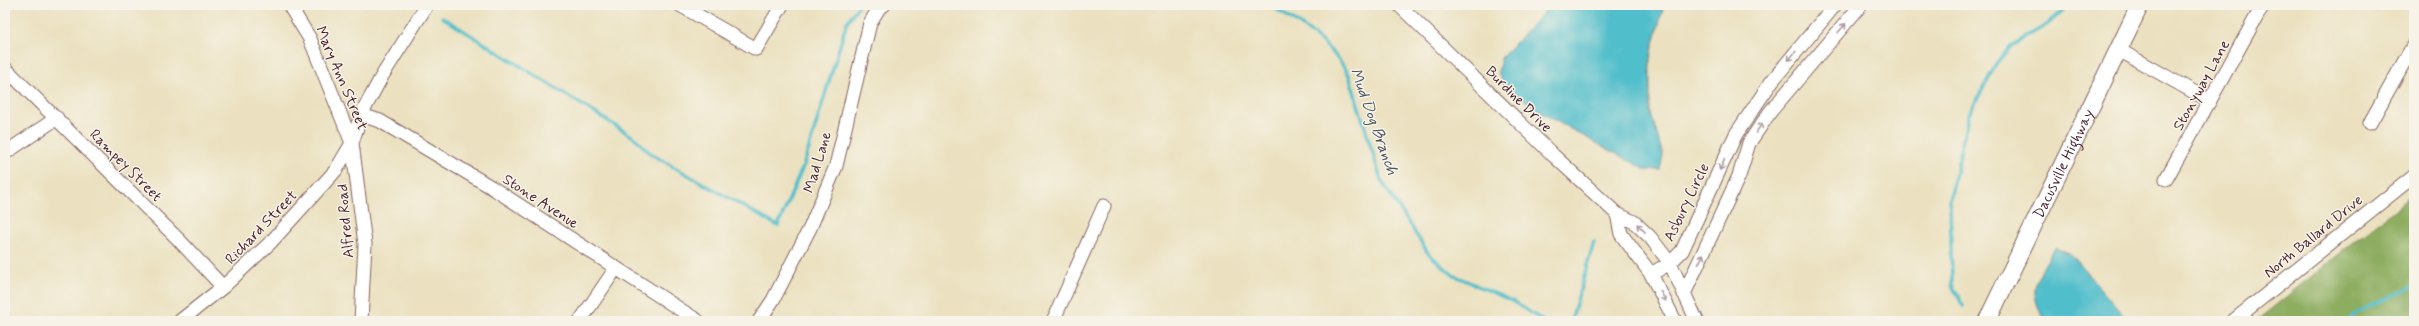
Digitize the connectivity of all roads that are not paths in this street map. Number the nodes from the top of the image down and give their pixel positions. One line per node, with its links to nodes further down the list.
1 (289, 5): 21 (street, Mary Ann Street)
2 (427, 5): 17 (street)
3 (680, 5): 4 (street)
4 (782, 5)
5 (884, 5): 37 (street, Mad Lane)
6 (1399, 5): 27 (street, Burdine Drive)
7 (1835, 5): 14 (street, Asbury Circle, one-way to 14)
8 (1862, 5): 15 (street, one-way to 8)
9 (2140, 5): 12 (main road, Dacusville Highway)
10 (2263, 5): 16 (street, Stonyway Lane)
11 (2414, 44): 19 (street)
12 (2118, 50): 16 (street); 41 (main road, Dacusville Highway)
13 (5, 68): 18 (street, Rampey Street)
14 (1776, 75): 15 (street); 20 (street, Asbury Circle)
15 (1790, 88): 22 (street, one-way to 15)
16 (2210, 101): 25 (street, Stonyway Lane)
17 (361, 115): 21 (street); 29 (street, Stone Avenue)
18 (57, 118): 23 (street); 31 (street, Rampey Street)
19 (2370, 123)
20 (1736, 134): 22 (street); 28 (street, Asbury Circle, one-way to 28)
21 (352, 143): 31 (street, Richard Street); 34 (street, Alfred Road)
22 (1749, 143): 32 (street, one-way to 22)
23 (5, 154)
24 (2414, 176): 42 (street, North Ballard Drive)
25 (2166, 179)
26 (1104, 206): 38 (street)
27 (1617, 214): 28 (street, Burdine Drive, one-way to 27); 30 (street)
28 (1670, 264): 30 (street, Asbury Circle); 32 (street, Burdine Drive)
29 (616, 268): 35 (street); 36 (street, Stone Avenue)
30 (1651, 274): 39 (street, one-way to 39)
31 (223, 287): 33 (street, Richard Street)
32 (1684, 294): 40 (street, Burdine Drive)
33 (180, 321)
34 (361, 321)
35 (580, 321)
36 (698, 321)
37 (759, 321)
38 (1054, 321)
39 (1674, 321)
40 (1697, 321)
41 (1987, 321)
42 (2233, 321)

